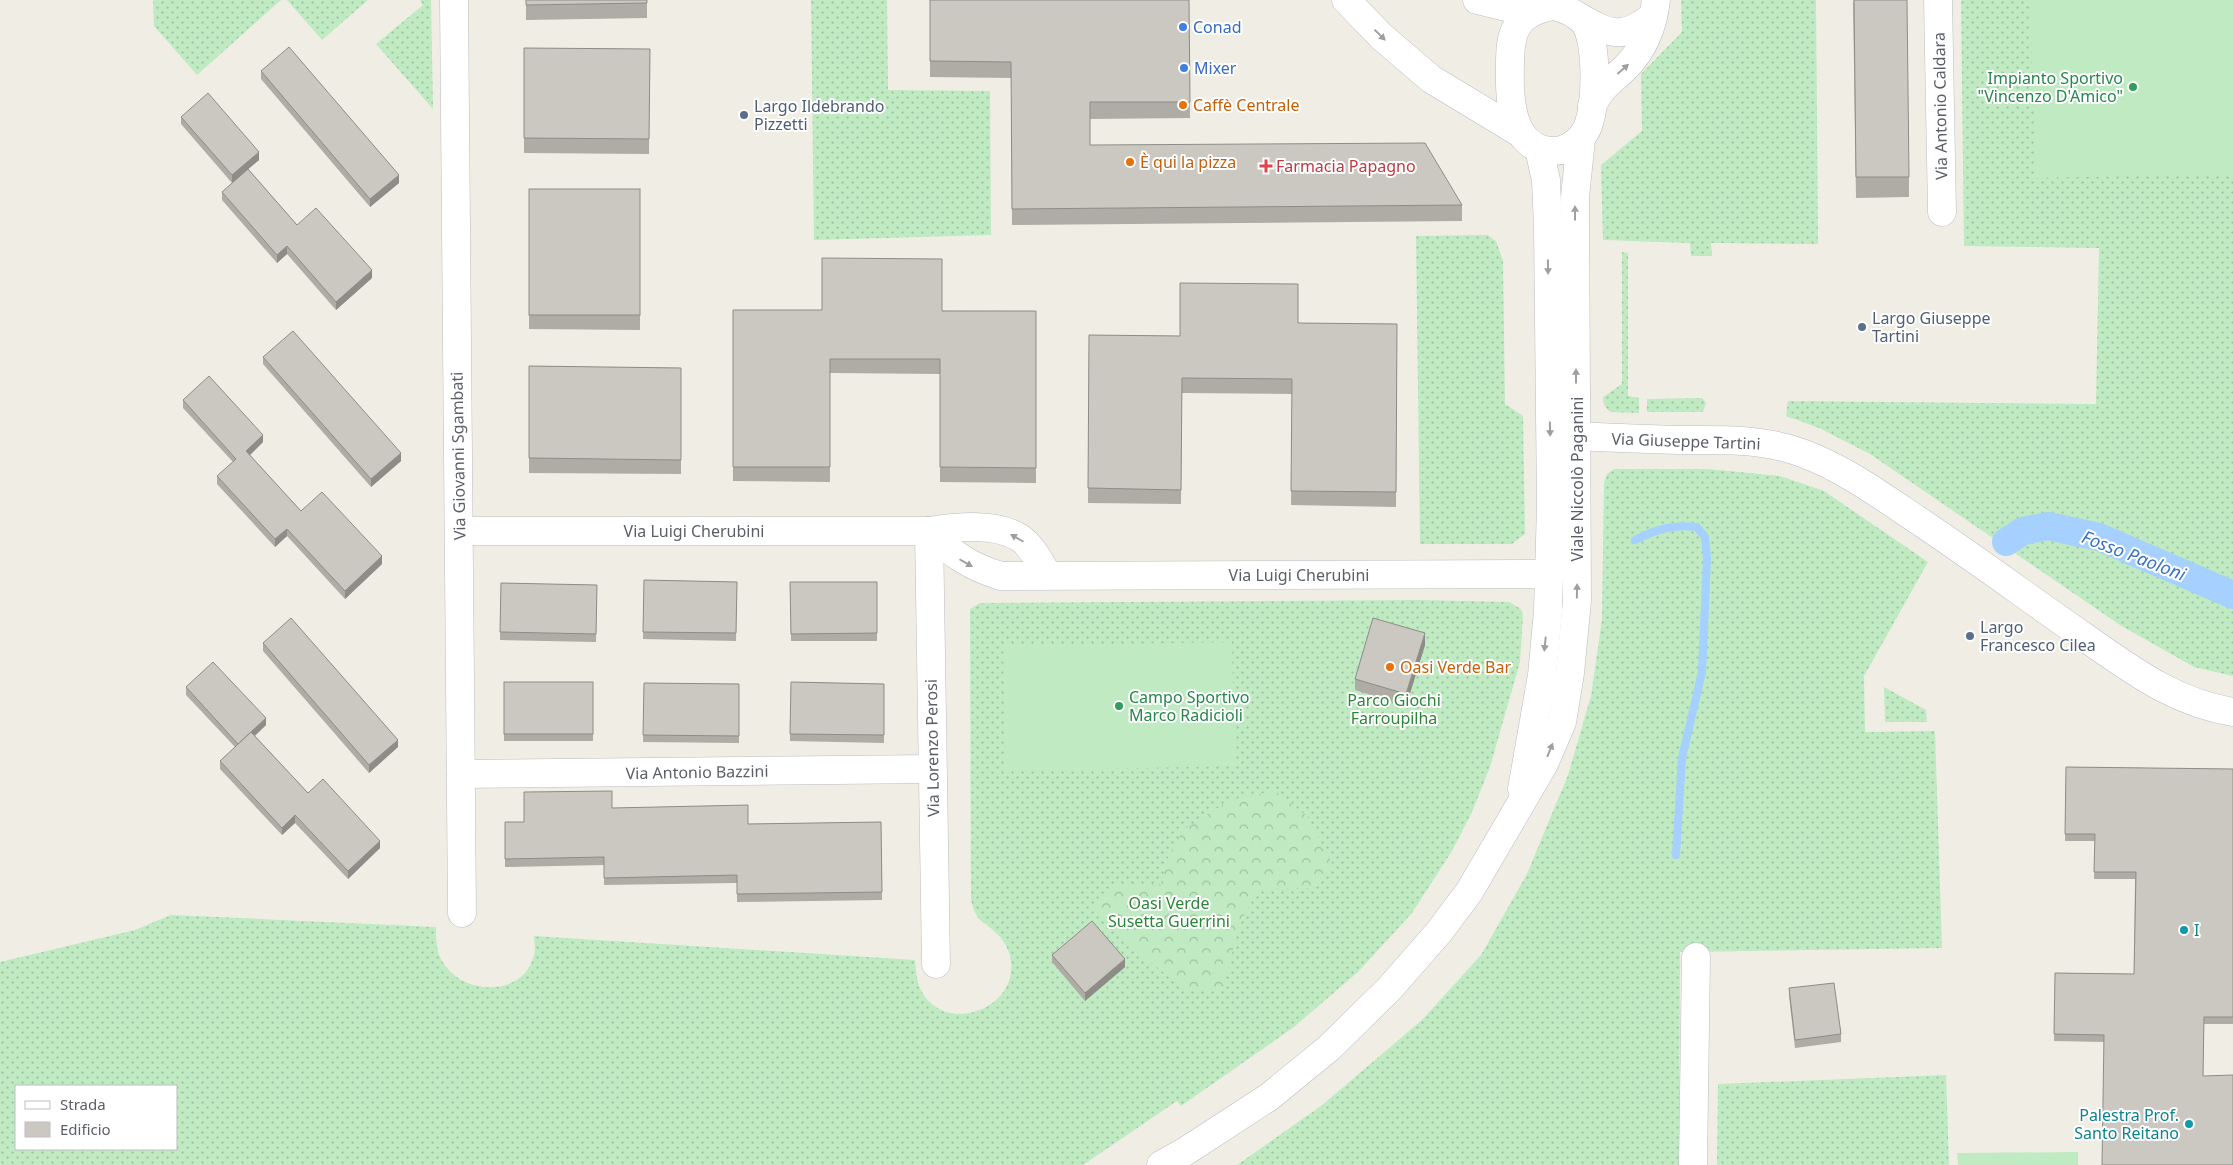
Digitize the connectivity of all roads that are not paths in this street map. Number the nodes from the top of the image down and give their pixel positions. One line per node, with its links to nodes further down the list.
1 (454, 0): 13 (street, Via Giovanni Sgambati)
2 (1346, 0): 10 (street, one-way to 10)
3 (1478, 0): 6 (street)
4 (1938, 0): 11 (street, Via Antonio Caldara)
5 (1654, 8): 7 (street); 8 (street, one-way to 5)
6 (1531, 13): 7 (street); 10 (street, Viale Niccolò Paganini)
7 (1577, 16): 8 (street, Viale Niccolò Paganini)
8 (1592, 106): 9 (street, Viale Niccolò Paganini)
9 (1581, 138): 10 (street); 12 (street, Viale Niccolò Paganini, one-way to 9)
10 (1531, 142): 15 (street, Viale Niccolò Paganini, one-way to 15)
11 (1942, 212)
12 (1576, 436): 17 (street, Via Giuseppe Tartini); 20 (street, Viale Niccolò Paganini, one-way to 12)
13 (459, 531): 14 (street, Via Luigi Cherubini); 19 (street, Via Giovanni Sgambati)
14 (929, 531): 16 (street, Via Luigi Cherubini, one-way to 16); 16 (street, Via Luigi Cherubini, one-way to 14); 18 (street, Via Lorenzo Perosi)
15 (1550, 574): 16 (street, Via Luigi Cherubini); 20 (street, Viale Niccolò Paganini, one-way to 20)
16 (1048, 575)
17 (2221, 710)
18 (932, 769): 19 (street, Via Antonio Bazzini); 23 (street, Via Lorenzo Perosi)
19 (461, 774): 21 (street, Via Giovanni Sgambati)
20 (1519, 808): 24 (street, Viale Niccolò Paganini)
21 (462, 913)
22 (1696, 957): 26 (street)
23 (936, 964)
24 (1177, 1158): 25 (street, Viale Niccolò Paganini)
25 (1161, 1165)
26 (1693, 1165)

